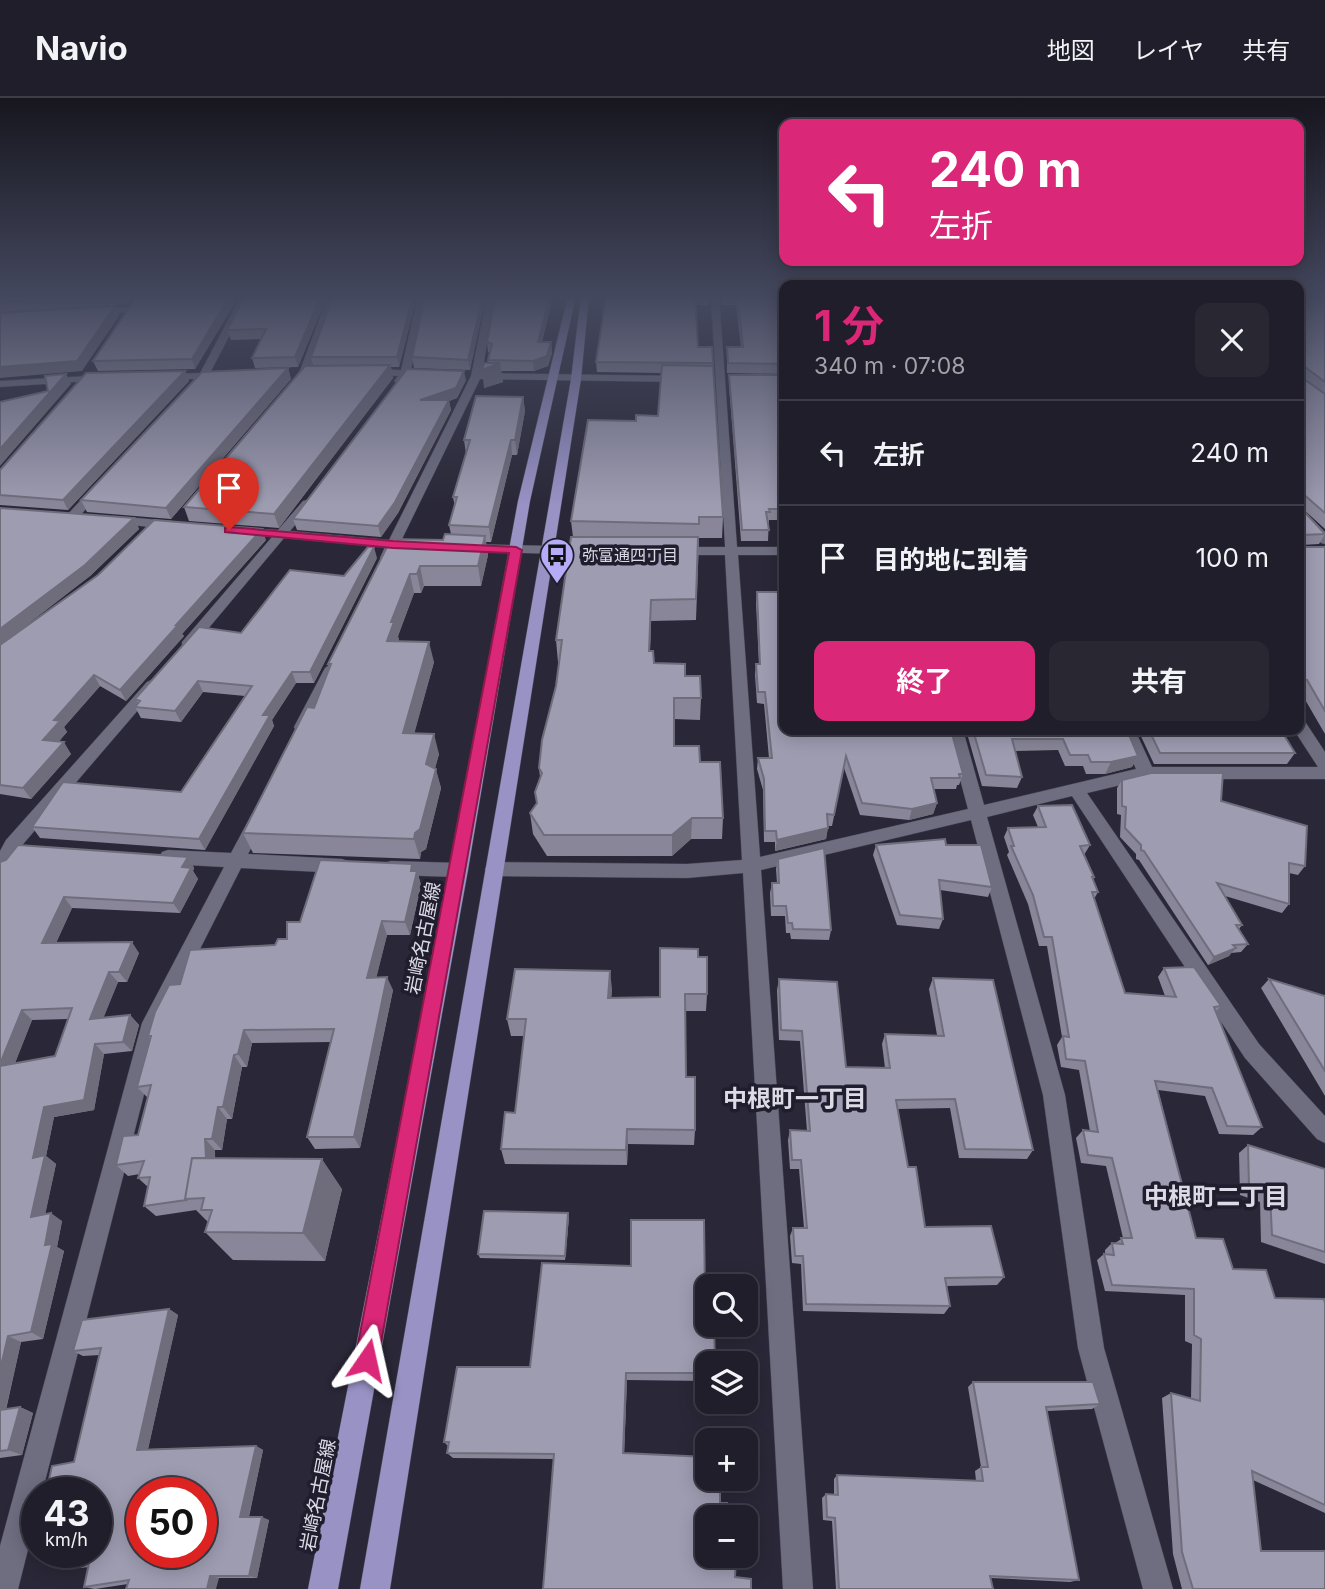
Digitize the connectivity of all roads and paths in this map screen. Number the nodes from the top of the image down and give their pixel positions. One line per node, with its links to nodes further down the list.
1 (94, 366): 16 (street)
2 (209, 366): 19 (street)
3 (302, 366): 11 (street)
4 (407, 366): 10 (street)
5 (473, 366): 14 (street)
6 (557, 366): 20 (main road, 岩崎名古屋線)
7 (577, 366): 21 (main road)
8 (719, 366): 42 (street)
9 (359, 373): 10 (street)
10 (405, 373): 13 (street); 26 (street)
11 (298, 374): 12 (street); 25 (street)
12 (318, 374)
13 (440, 374)
14 (470, 375): 20 (street); 35 (street)
15 (228, 376): 19 (street)
16 (86, 377): 17 (street); 23 (street); 24 (street)
17 (112, 377)
18 (151, 377): 19 (street)
19 (203, 377): 27 (street)
20 (554, 379): 21 (street); 38 (main road, 岩崎名古屋線)
21 (576, 379): 22 (street); 39 (main road)
22 (694, 379)
23 (0, 384)
24 (78, 387)
25 (287, 394)
26 (389, 394)
27 (185, 397)
28 (110, 477): 31 (street)
29 (316, 492): 33 (street)
30 (1304, 516): 34 (street)
31 (182, 523)
32 (229, 530): 33 (street)
33 (283, 535): 35 (street); 56 (street)
34 (1325, 540)
35 (393, 544): 36 (street); 44 (street)
36 (420, 545)
37 (447, 547): 38 (street)
38 (516, 550): 39 (street); 63 (main road, 岩崎名古屋線)
39 (548, 551): 40 (street); 62 (main road)
40 (600, 551)
41 (665, 551): 42 (street)
42 (730, 551): 43 (street); 60 (street)
43 (779, 551)
44 (374, 581)
45 (339, 654): 49 (street)
46 (1304, 733): 50 (street)
47 (956, 735): 55 (street)
48 (1128, 735): 51 (street)
49 (297, 739)
50 (1325, 765)
51 (1146, 773): 52 (street); 53 (street)
52 (1325, 774)
53 (1076, 790): 55 (street); 64 (street)
54 (267, 800): 59 (street)
55 (977, 814): 60 (street); 69 (street)
56 (6, 845): 57 (street); 61 (street)
57 (40, 848)
58 (150, 856): 59 (street)
59 (237, 861): 63 (street); 65 (street)
60 (750, 866): 62 (street); 68 (street)
61 (0, 867)
62 (494, 869): 67 (main road)
63 (459, 870): 66 (main road, 岩崎名古屋線)
64 (1325, 1132)
65 (3, 1589)
66 (323, 1589)
67 (374, 1589)
68 (798, 1589)
69 (1158, 1589)

